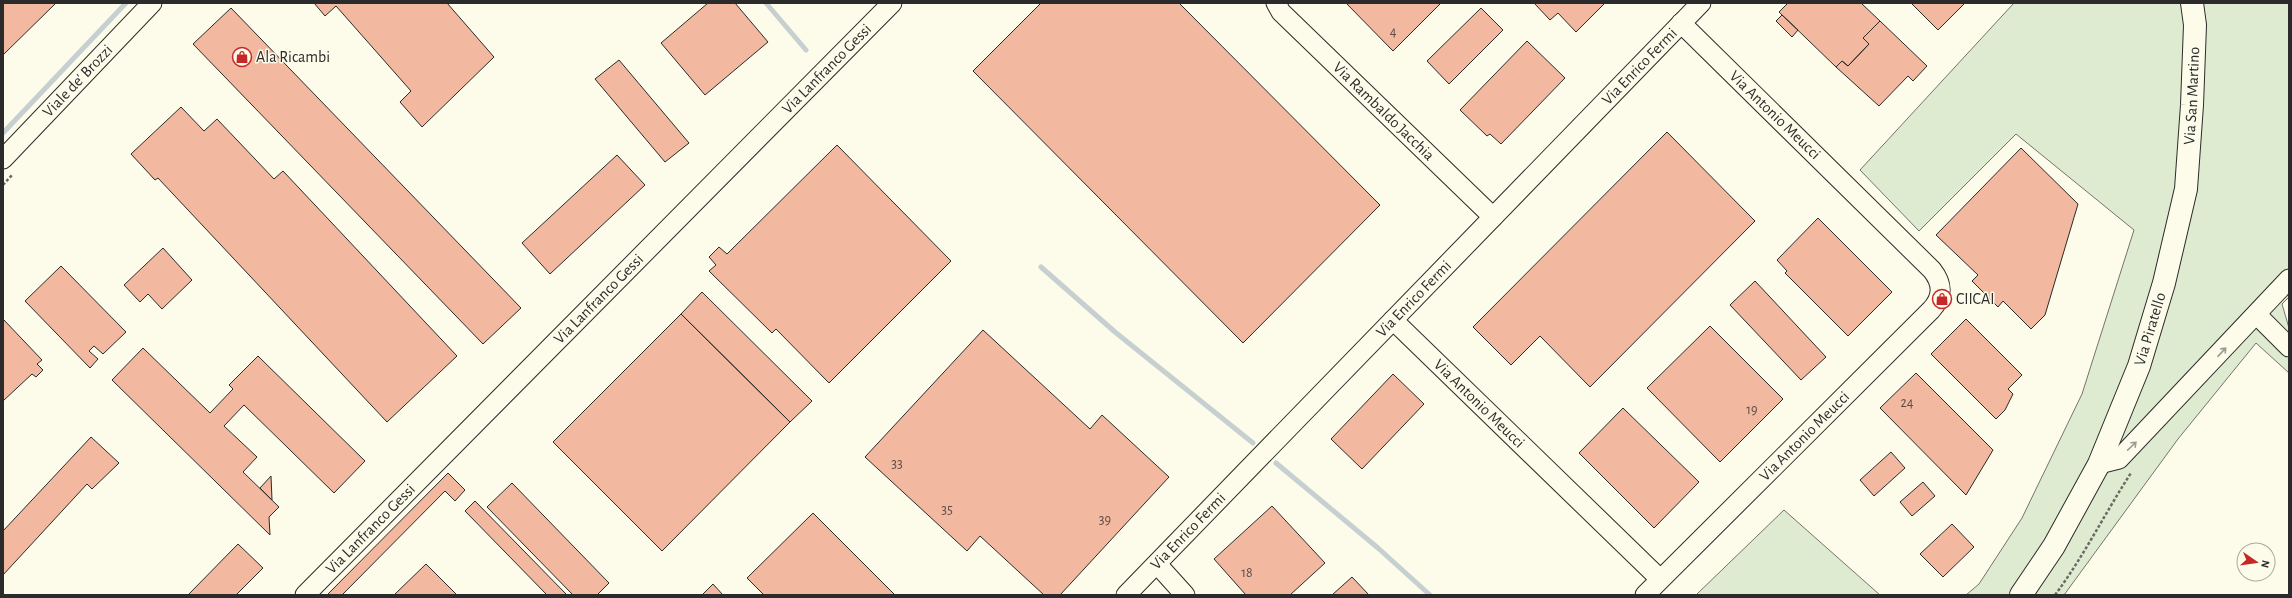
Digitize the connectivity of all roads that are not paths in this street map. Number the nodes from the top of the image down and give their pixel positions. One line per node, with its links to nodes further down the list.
1 (152, 3): 7 (street, Viale de' Brozzi)
2 (1276, 3): 9 (street, Via Rambaldo Jacchia)
3 (1701, 3): 6 (street, Via Enrico Fermi)
4 (2192, 3): 8 (main road, Via San Martino)
5 (889, 4): 17 (street, Via Lanfranco Gessi)
6 (1681, 23): 9 (street, Via Enrico Fermi); 16 (street, Via Antonio Meucci)
7 (3, 159)
8 (2186, 188): 14 (main road, Via Piratello)
9 (1493, 217): 12 (street, Via Enrico Fermi)
10 (2289, 279): 11 (street)
11 (2257, 314): 13 (street); 14 (street, one-way to 11)
12 (1393, 320): 15 (street, Via Enrico Fermi); 16 (street, Via Antonio Meucci)
13 (2289, 347)
14 (2099, 464): 21 (main road, Via Piratello)
15 (1157, 564): 18 (street, Via Enrico Fermi); 19 (street)
16 (1660, 579): 20 (street)
17 (305, 595)
18 (1126, 595)
19 (1185, 595)
20 (1645, 595)
21 (2020, 595)

